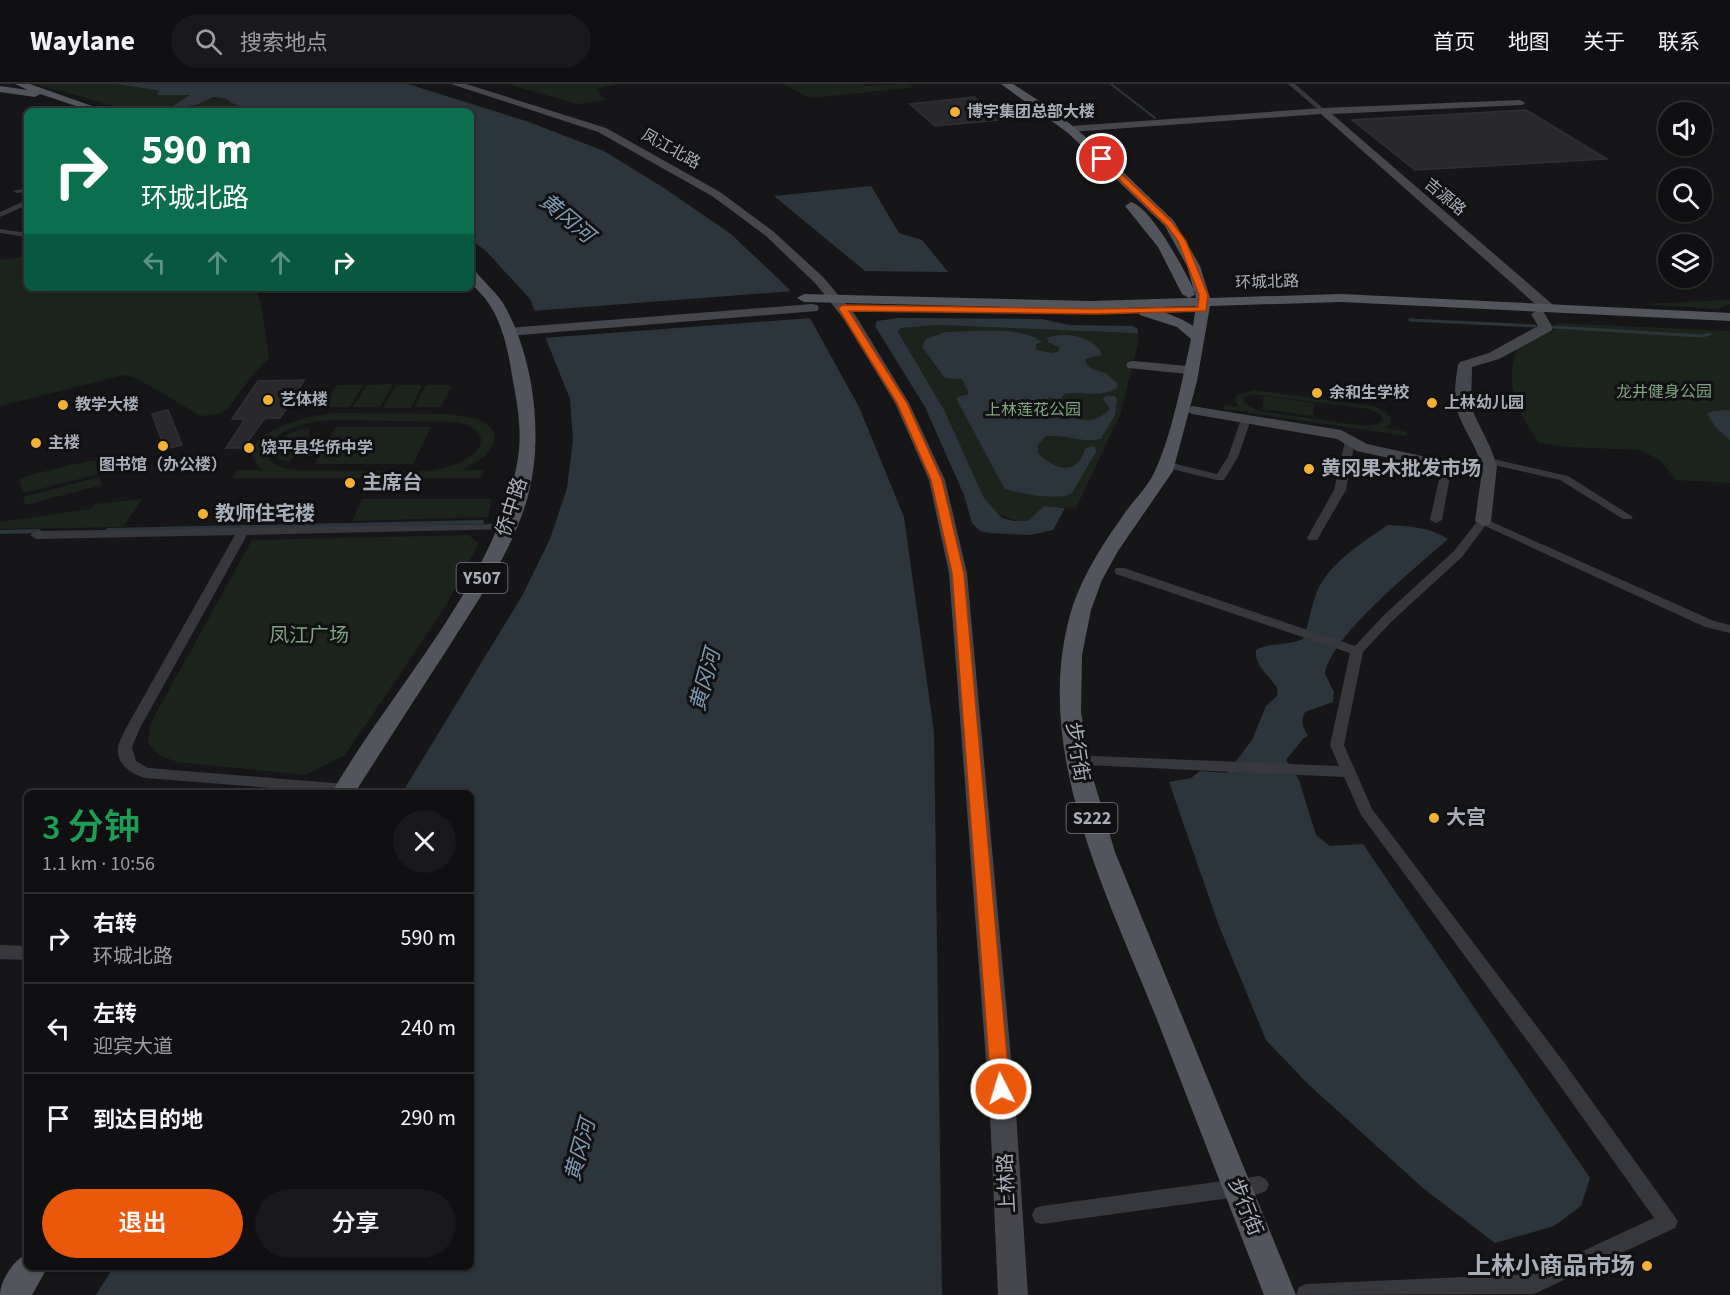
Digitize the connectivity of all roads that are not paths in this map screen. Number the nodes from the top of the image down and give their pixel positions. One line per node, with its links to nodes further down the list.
1 (20, 84): 6 (main road)
2 (456, 84): 24 (main road, 凤江北路)
3 (1007, 84): 9 (main road, S222); 10 (main road)
4 (1291, 84): 11 (street)
5 (0, 89): 6 (main road)
6 (50, 94): 8 (main road)
7 (1520, 103): 11 (main road)
8 (92, 108)
9 (1047, 109): 10 (main road); 12 (main road, S222)
10 (1032, 111): 13 (main road)
11 (1323, 111): 12 (main road); 27 (main road, 吉源路)
12 (1071, 129): 13 (main road, S222)
13 (1083, 140): 25 (main road, S222)
14 (24, 190): 15 (street)
15 (18, 191)
16 (1126, 201): 21 (main road, S222)
17 (24, 203): 18 (street)
18 (0, 214)
19 (0, 231): 20 (street)
20 (24, 235)
21 (1182, 276): 25 (main road, S222); 26 (main road)
22 (474, 278): 29 (main road, Y507)
23 (808, 303): 24 (main road, 环城北路); 29 (main road)
24 (839, 304): 26 (main road, 环城北路); 60 (main road, 上林路)
25 (1197, 307): 26 (main road, 环城北路); 27 (main road, 环城北路); 30 (main road, 步行街 / S222)
26 (1131, 308): 30 (main road)
27 (1539, 309): 28 (main road, 环城北路); 38 (main road)
28 (1729, 317)
29 (506, 327): 42 (main road, 侨中路 / Y507)
30 (1198, 338): 61 (main road, 步行街 / S222)
31 (1133, 365): 32 (main road)
32 (1188, 370)
33 (1192, 410): 34 (main road)
34 (1246, 418): 35 (main road); 36 (street)
35 (1350, 441): 37 (main road); 45 (street)
36 (1173, 466)
37 (1447, 466): 38 (main road); 40 (street)
38 (1489, 468): 39 (street); 41 (main road)
39 (1627, 517)
40 (1436, 520)
41 (1483, 521): 47 (street); 48 (street)
42 (507, 527): 43 (street); 52 (main road, 侨中路 / Y507)
43 (243, 532): 44 (street); 51 (street)
44 (36, 535)
45 (1313, 538)
46 (1120, 571): 48 (street)
47 (1730, 629)
48 (1349, 648): 50 (street)
49 (1093, 761): 50 (street)
50 (1349, 772): 58 (street)
51 (333, 790)
52 (345, 790)
53 (0, 952): 54 (street)
54 (24, 953)
55 (1259, 1185): 56 (street)
56 (1042, 1215)
57 (30, 1270): 59 (main road)
58 (1306, 1294)
59 (13, 1295)
60 (1013, 1295)
61 (1280, 1295)

